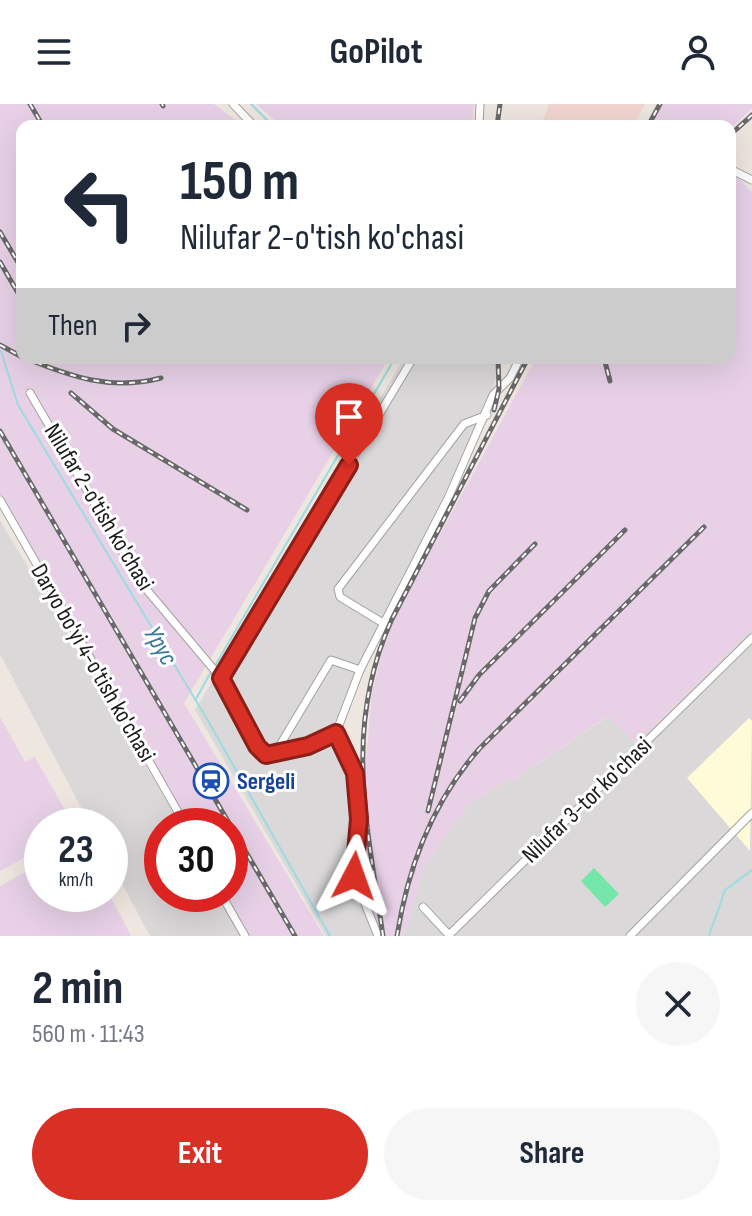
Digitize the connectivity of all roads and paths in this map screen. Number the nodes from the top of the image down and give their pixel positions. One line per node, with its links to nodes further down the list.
1 (233, 104): 2 (street)
2 (248, 120)
3 (409, 364): 11 (street)
4 (517, 364): 6 (street)
5 (30, 393): 11 (street, Nilufar 2-o'tish ko'chasi)
6 (487, 415): 8 (street); 8 (street)
7 (0, 500): 14 (street, Daryo bo'yi 4-o'tish ko'chasi)
8 (383, 623): 10 (street)
9 (752, 638): 16 (street, Nilufar 3-tor ko'chasi)
10 (360, 670): 12 (street); 13 (street)
11 (221, 678): 13 (street, Nilufar 2-o'tish ko'chasi)
12 (336, 733): 13 (street); 19 (street)
13 (274, 755)
14 (176, 808)
15 (752, 813): 20 (street)
16 (423, 907)
17 (231, 912): 18 (street)
18 (245, 936)
19 (378, 936)
20 (630, 936)

